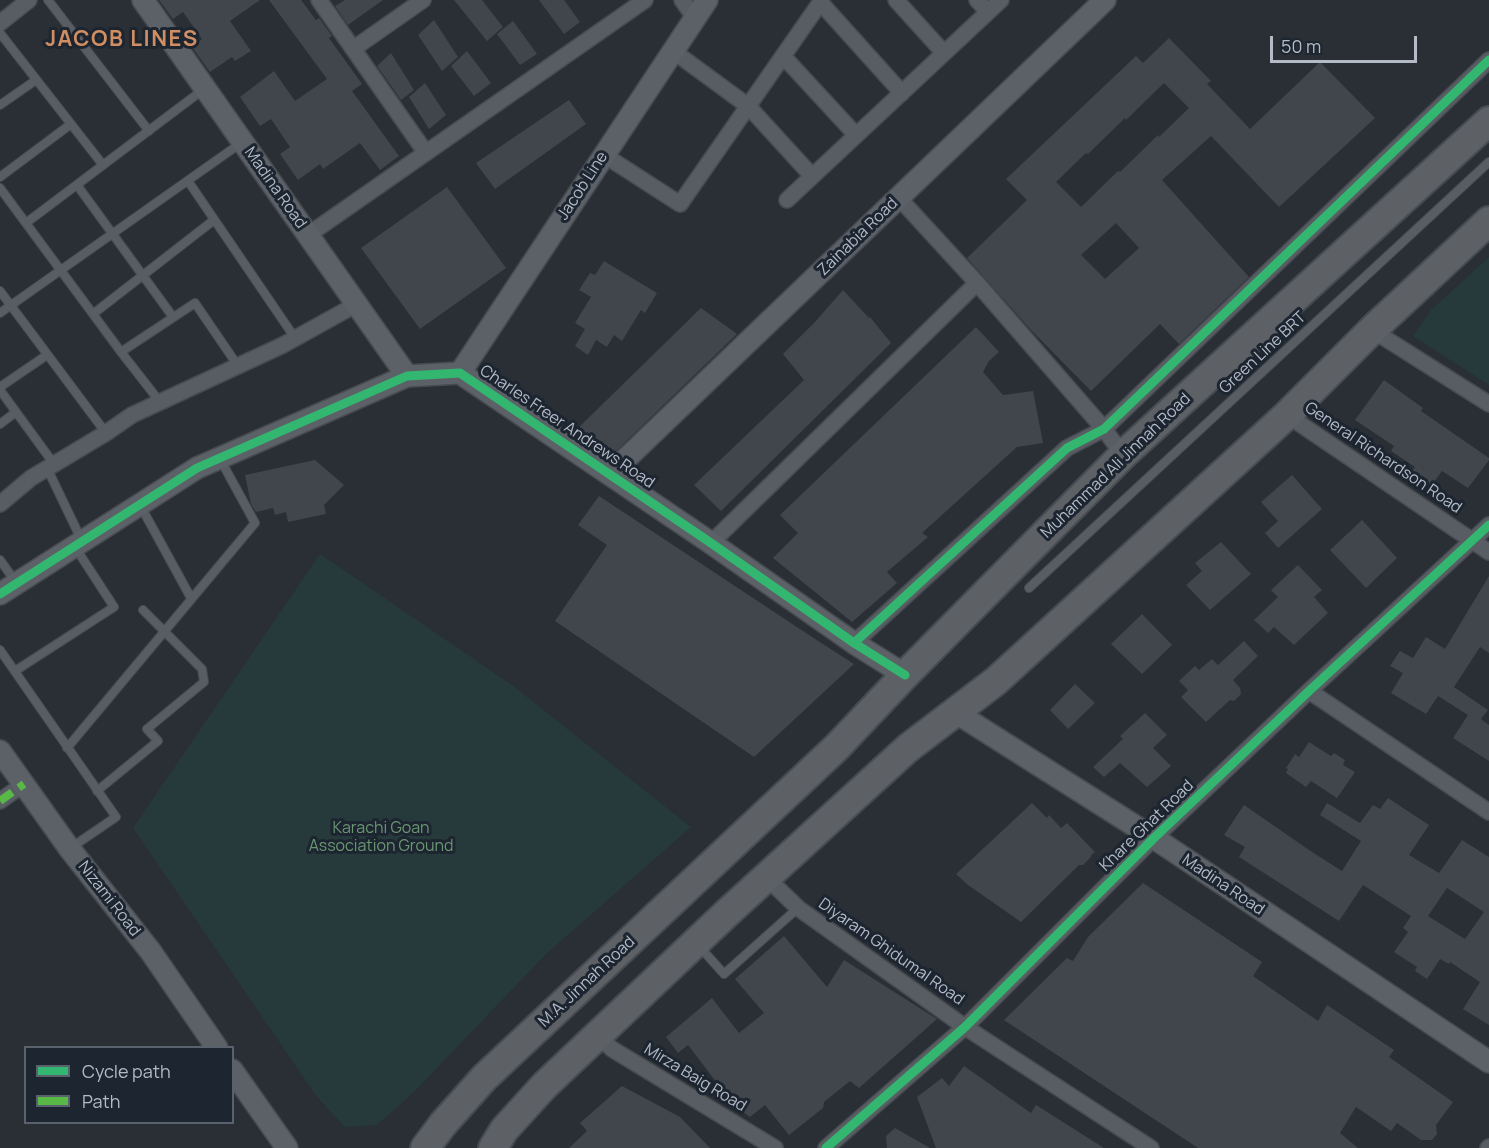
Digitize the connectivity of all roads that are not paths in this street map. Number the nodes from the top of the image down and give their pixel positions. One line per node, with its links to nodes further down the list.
1 (29, 0): 16 (street)
2 (48, 0): 29 (lane)
3 (143, 0): 23 (street, Madina Road)
4 (319, 0): 17 (street)
5 (423, 0): 17 (street)
6 (645, 0): 32 (street)
7 (682, 0): 15 (street)
8 (706, 0): 15 (street, Jacob Line)
9 (896, 0): 19 (street)
10 (977, 0): 14 (street)
11 (1001, 0): 14 (street)
12 (1106, 0): 41 (street, Zainabia Road)
13 (821, 1): 20 (street); 24 (street)
14 (988, 12): 19 (street)
15 (694, 17): 18 (street, Jacob Line)
16 (0, 24): 22 (lane)
17 (353, 49): 32 (street)
18 (673, 51): 26 (street); 33 (street, Jacob Line)
19 (944, 53): 24 (street)
20 (783, 56): 26 (street); 30 (street)
21 (1489, 60): 70 (street)
22 (36, 81): 25 (lane); 28 (lane)
23 (205, 88): 29 (lane); 31 (street, Madina Road)
24 (902, 93): 30 (street)
25 (0, 105)
26 (748, 106): 33 (street); 36 (street)
27 (1489, 121): 72 (highway, Muhammad Ali Jinnah Road)
28 (71, 124): 35 (lane); 37 (lane)
29 (148, 131): 35 (lane)
30 (856, 135): 36 (street)
31 (243, 142): 38 (lane); 47 (street, Madina Road)
32 (426, 153): 47 (street)
33 (604, 155): 62 (street, Jacob Line)
34 (1489, 162): 84 (lane, Green Line BRT)
35 (103, 165): 39 (lane)
36 (812, 176): 42 (street)
37 (0, 177)
38 (188, 181): 43 (lane); 46 (lane)
39 (77, 185): 45 (lane); 46 (lane)
40 (0, 188): 45 (lane)
41 (899, 198): 50 (street); 75 (street, Zainabia Road)
42 (787, 200)
43 (214, 220): 49 (lane); 58 (lane)
44 (1489, 221): 57 (highway)
45 (26, 223): 48 (lane)
46 (113, 234): 48 (lane); 49 (lane)
47 (308, 235): 52 (street, Madina Road)
48 (60, 270): 53 (lane); 55 (lane)
49 (143, 276): 55 (lane); 56 (lane)
50 (977, 283): 70 (street); 80 (street)
51 (0, 291): 53 (lane)
52 (357, 304): 58 (street); 63 (street, Madina Road)
53 (10, 306): 54 (lane); 60 (lane)
54 (0, 313)
55 (93, 314): 59 (lane)
56 (173, 317): 59 (lane); 61 (lane)
57 (1372, 330): 66 (street); 68 (highway)
58 (295, 338): 61 (street)
59 (121, 352): 65 (lane)
60 (47, 355): 64 (lane); 71 (lane)
61 (238, 366): 65 (street)
62 (460, 373): 63 (street, Charles Freer Andrews Road); 75 (street, Charles Freer Andrews Road)
63 (407, 376): 73 (street, Charles Freer Andrews Road)
64 (0, 389): 67 (lane)
65 (160, 402): 71 (street)
66 (1489, 404)
67 (16, 412): 69 (lane); 74 (lane)
68 (1287, 415): 79 (street, General Richardson Road); 94 (highway)
69 (0, 424)
70 (1104, 429): 72 (street); 89 (street)
71 (106, 433): 74 (street)
72 (1123, 455): 92 (highway, Muhammad Ali Jinnah Road)
73 (219, 458): 77 (street, Charles Freer Andrews Road); 86 (lane)
74 (51, 466): 76 (street); 81 (lane)
75 (610, 474): 80 (street, Charles Freer Andrews Road)
76 (0, 504)
77 (140, 505): 81 (street, Charles Freer Andrews Road); 86 (lane)
78 (1489, 525): 79 (street, Khare Ghat Road)
79 (1473, 541): 82 (street, General Richardson Road); 93 (street, Khare Ghat Road)
80 (711, 543): 89 (street, Charles Freer Andrews Road)
81 (79, 545): 85 (street, Charles Freer Andrews Road); 91 (lane)
82 (1489, 552)
83 (0, 560): 85 (lane)
84 (1029, 588)
85 (8, 589)
86 (191, 598): 88 (lane)
87 (143, 610): 88 (lane)
88 (164, 631): 95 (lane); 98 (lane)
89 (854, 643): 92 (street, Charles Freer Andrews Road)
90 (0, 650): 91 (lane)
91 (15, 671): 95 (lane)
92 (905, 675): 101 (highway, Muhammad Ali Jinnah Road)
93 (1309, 691): 100 (street); 102 (street, Khare Ghat Road)
94 (955, 712): 102 (street, Madina Road); 104 (highway)
95 (67, 748): 98 (lane)
96 (0, 751): 97 (street, Nizami Road)
97 (24, 784): 99 (street); 103 (street, Nizami Road)
98 (97, 791): 103 (lane)
99 (0, 801)
100 (1489, 812)
101 (756, 824): 113 (highway, M.A. Jinnah Road)
102 (1154, 838): 107 (street, Khare Ghat Road); 110 (street, Madina Road)
103 (69, 848): 109 (street, Nizami Road)
104 (766, 878): 105 (street, Diyaram Ghidumal Road); 106 (highway)
105 (798, 908): 106 (lane); 107 (street, Diyaram Ghidumal Road)
106 (696, 942): 108 (highway)
107 (966, 1027): 116 (street, Khare Ghat Road); 117 (street, Diyaram Ghidumal Road)
108 (598, 1035): 114 (highway); 115 (street, Mirza Baig Road)
109 (216, 1046)
110 (1489, 1062)
111 (234, 1073): 112 (street)
112 (287, 1148)
113 (425, 1148)
114 (493, 1148)
115 (776, 1148)
116 (826, 1148)
117 (1151, 1148)

